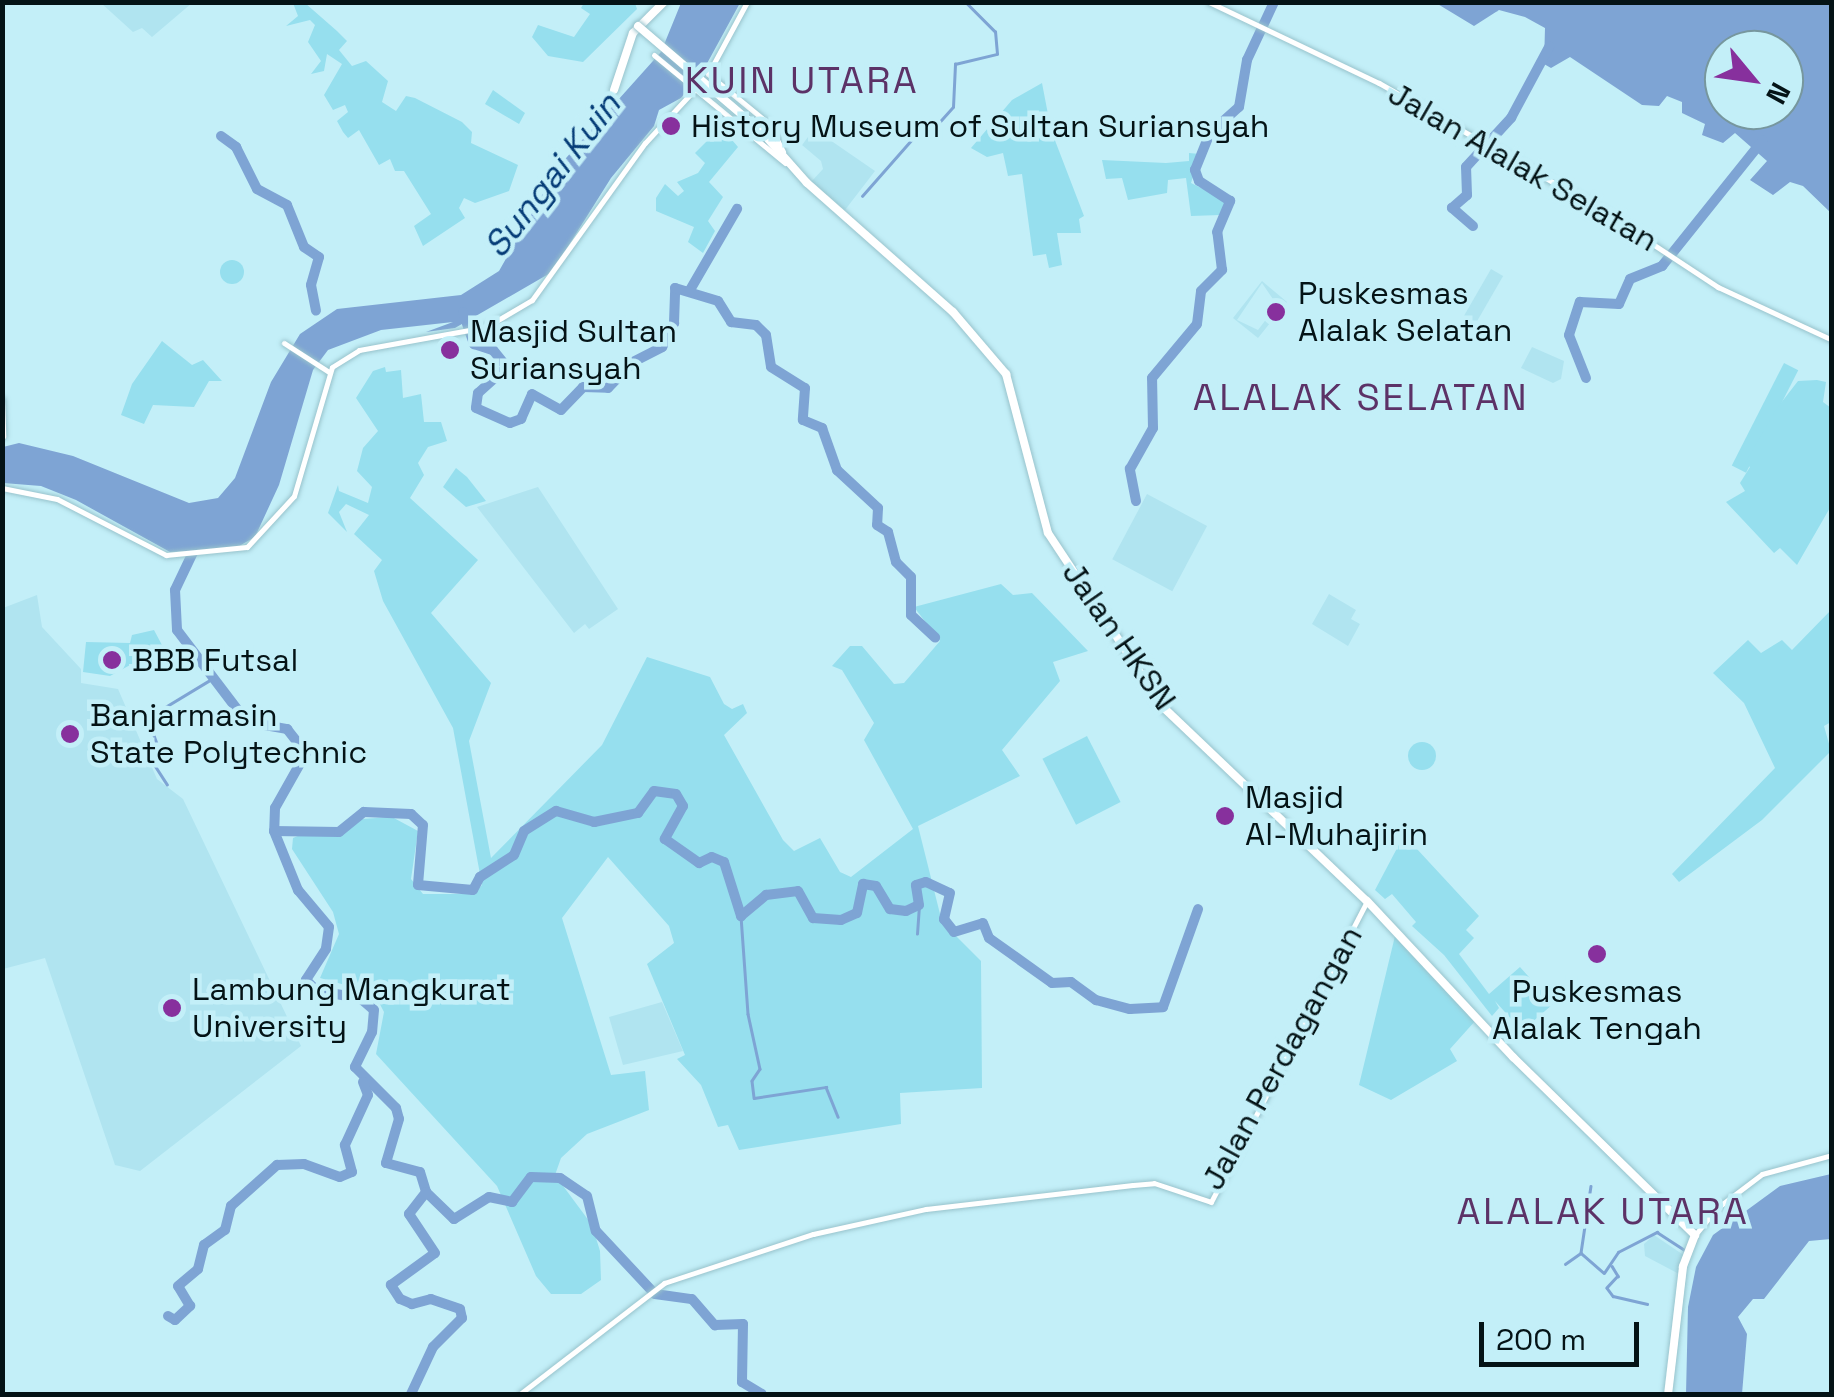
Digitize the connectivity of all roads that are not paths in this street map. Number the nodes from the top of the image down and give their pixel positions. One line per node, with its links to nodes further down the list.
1 (664, 2): 4 (main road)
2 (748, 2): 8 (street)
3 (1209, 2): 10 (street, Jalan Alalak Selatan)
4 (638, 26): 7 (main road); 8 (main road, bridge)
5 (656, 55): 6 (street, Jalan HKSN)
6 (695, 87): 9 (street, Jalan HKSN); 12 (street)
7 (614, 90)
8 (784, 156): 9 (main road)
9 (791, 168): 16 (main road, Jalan HKSN)
10 (1832, 340)
11 (286, 345): 12 (street)
12 (327, 371): 15 (street)
13 (2, 399): 14 (street)
14 (3, 436)
15 (2, 488)
16 (1366, 900): 18 (main road, Jalan HKSN); 19 (street, Jalan Perdagangan)
17 (1832, 1155): 18 (street)
18 (1696, 1235): 20 (main road)
19 (520, 1394)
20 (1668, 1394)

